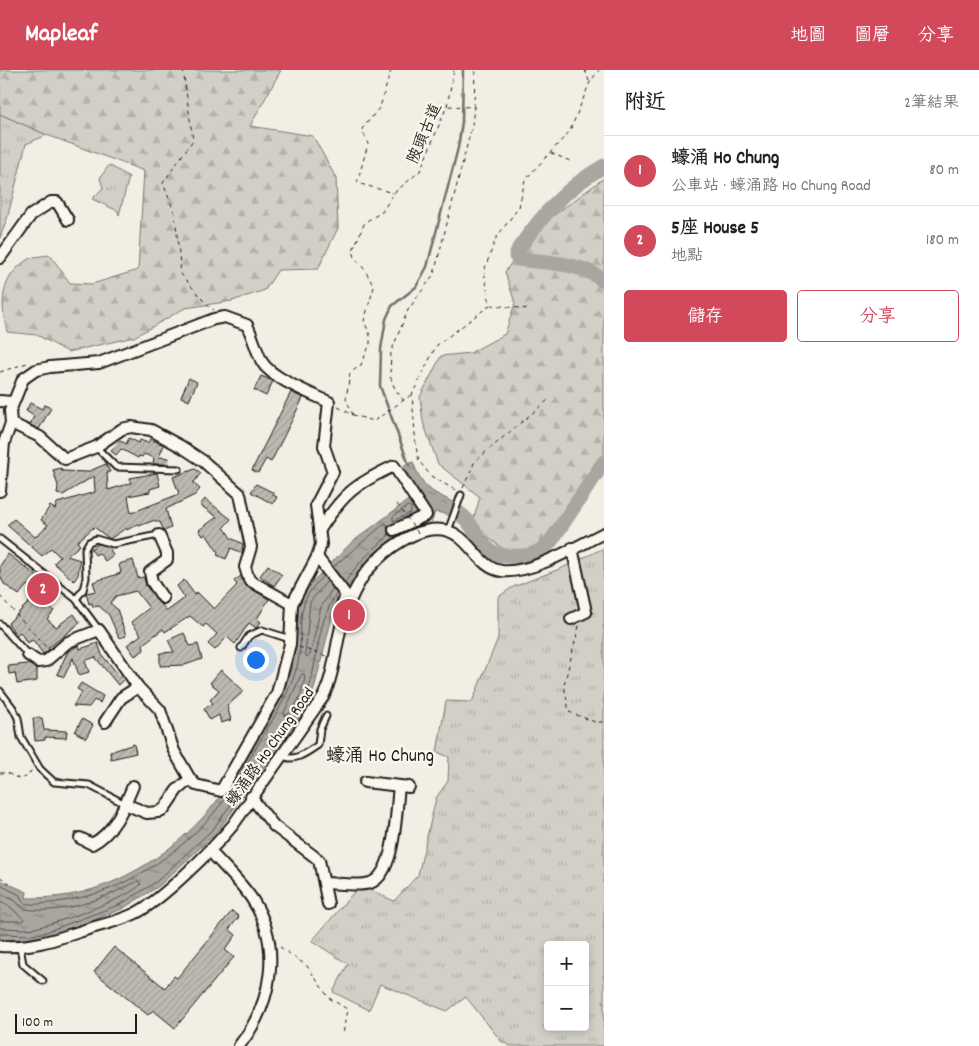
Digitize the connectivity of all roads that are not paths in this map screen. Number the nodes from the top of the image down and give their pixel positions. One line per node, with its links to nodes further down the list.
1 (68, 220): 2 (street)
2 (0, 258)
3 (0, 400): 4 (street)
4 (12, 402): 5 (street); 11 (street)
5 (11, 423): 6 (street); 8 (street)
6 (96, 447): 7 (lane); 20 (street)
7 (179, 469)
8 (0, 491)
9 (461, 494): 10 (lane)
10 (449, 527): 16 (street); 23 (street, 蠔涌路 Ho Chung Road)
11 (319, 530): 12 (street); 17 (street)
12 (394, 530)
13 (604, 533): 16 (street)
14 (159, 535): 18 (street); 19 (lane)
15 (0, 539): 19 (lane)
16 (572, 548): 21 (street)
17 (320, 560): 20 (street); 23 (street)
18 (163, 598)
19 (76, 600): 24 (lane)
20 (292, 604): 25 (street)
21 (570, 618)
22 (0, 624): 27 (lane)
23 (341, 627): 32 (street, 蠔涌路 Ho Chung Road)
24 (100, 630): 27 (street); 28 (street)
25 (290, 642): 26 (lane); 33 (street)
26 (241, 648)
27 (28, 655)
28 (138, 687): 31 (street); 33 (street)
29 (0, 691): 37 (lane)
30 (326, 716): 32 (lane)
31 (105, 722)
32 (282, 755): 36 (street, 蠔涌路 Ho Chung Road)
33 (190, 779): 37 (street)
34 (365, 782): 40 (street)
35 (133, 786): 37 (street)
36 (251, 797): 39 (street, 蠔涌路 Ho Chung Road); 40 (street)
37 (125, 804): 38 (street)
38 (80, 838)
39 (209, 850): 43 (street, 蠔涌路 Ho Chung Road); 45 (street)
40 (324, 883): 41 (street)
41 (328, 904)
42 (0, 946): 43 (street, 蠔涌路 Ho Chung Road)
43 (20, 947): 44 (lane)
44 (43, 981)
45 (239, 1046)

